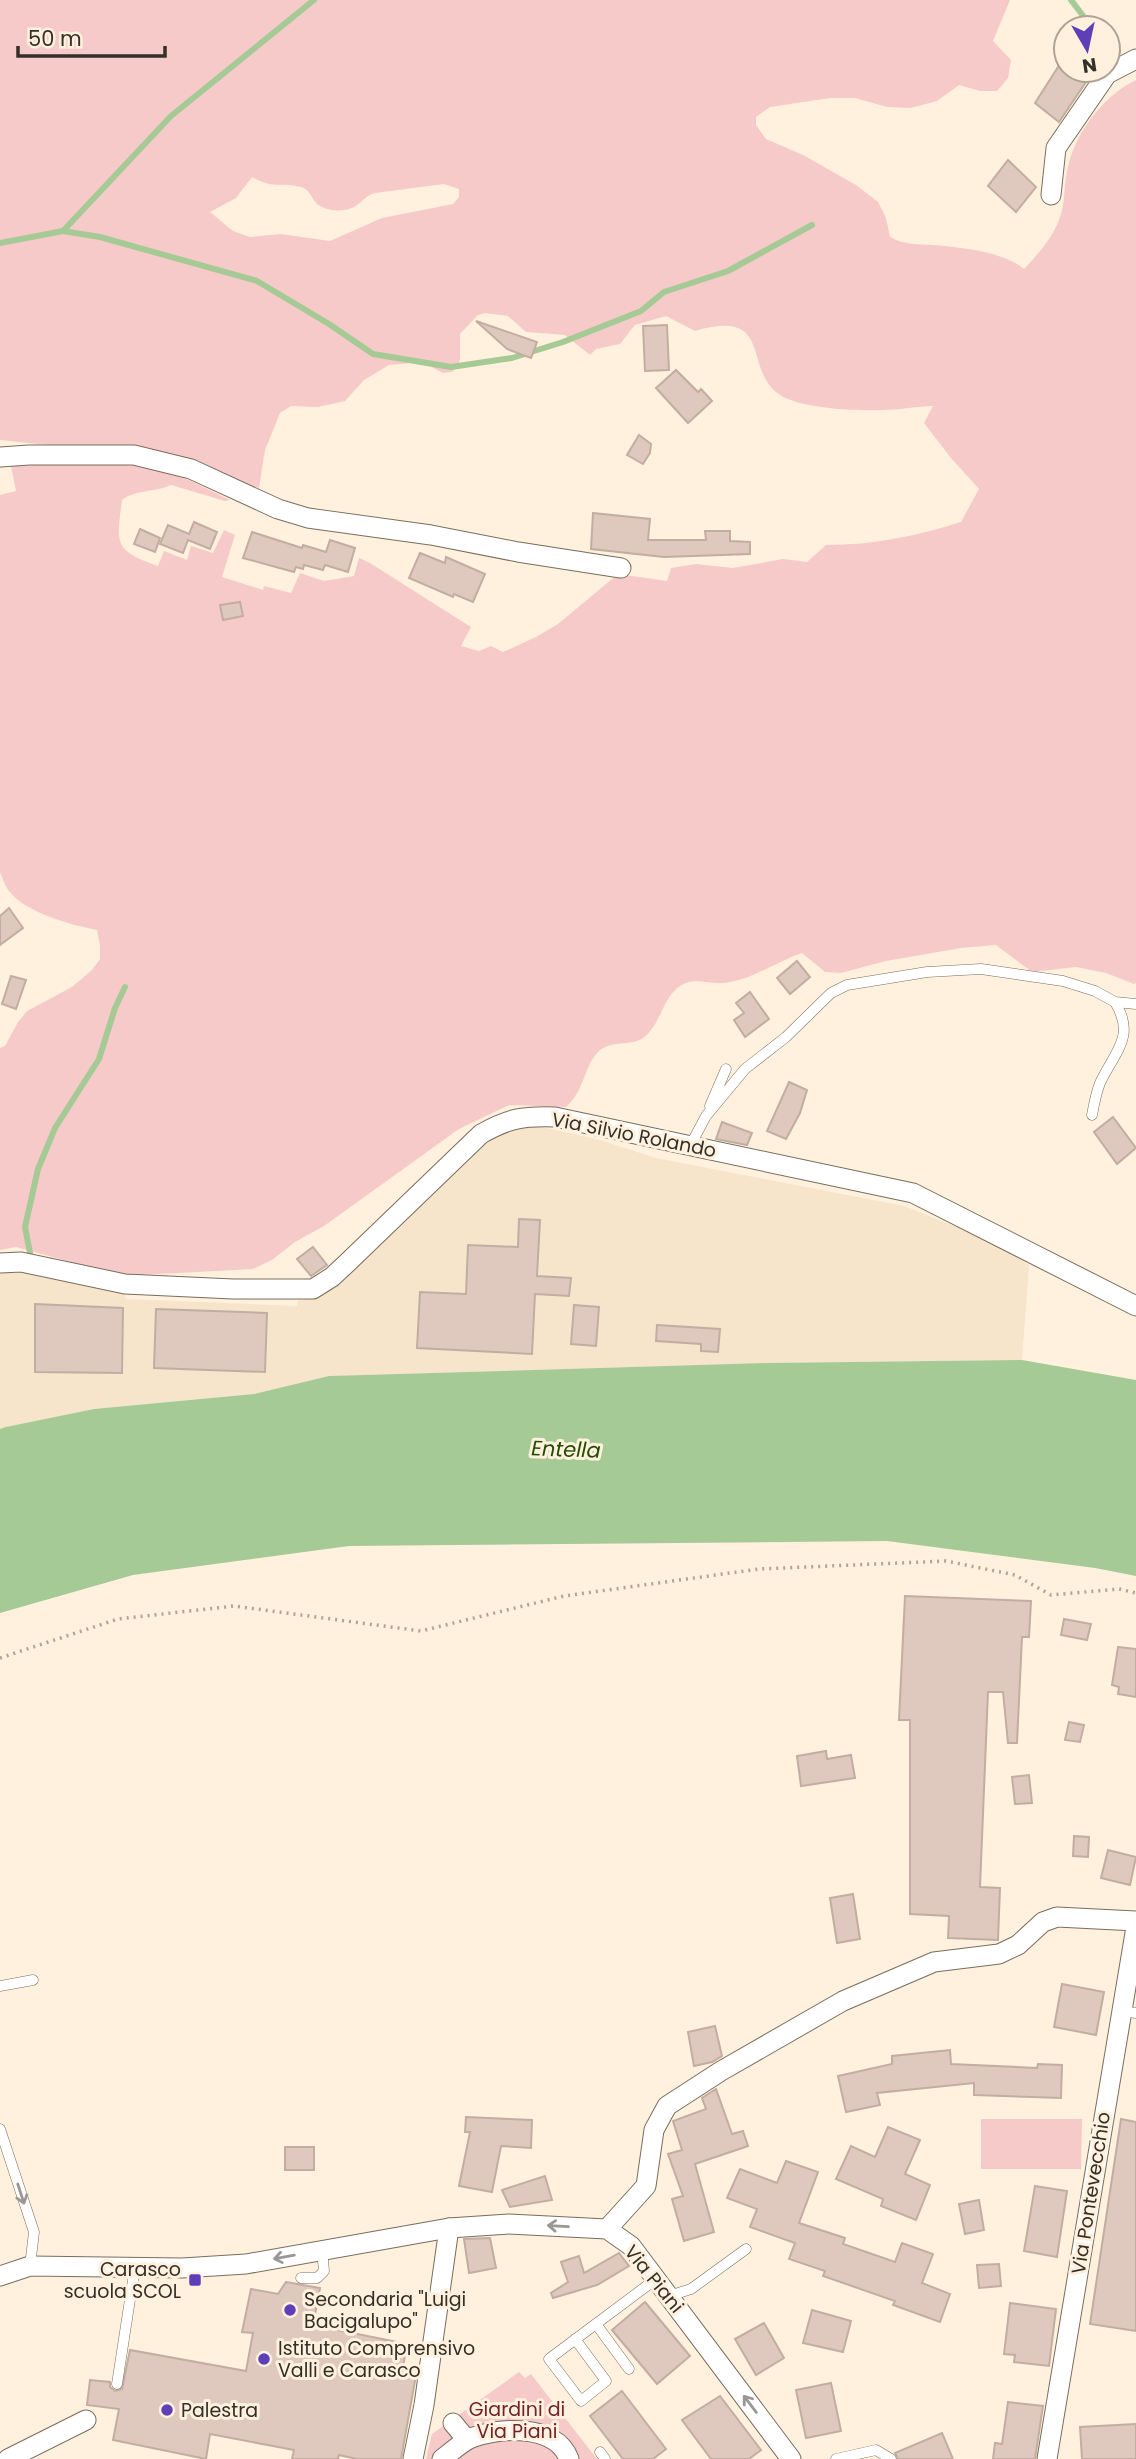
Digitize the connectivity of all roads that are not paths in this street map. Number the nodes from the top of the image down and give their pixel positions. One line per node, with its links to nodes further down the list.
1 (1136, 59): 2 (street)
2 (1051, 195)
3 (0, 457): 4 (street)
4 (621, 568)
5 (1115, 1002): 6 (lane); 8 (lane); 9 (lane)
6 (1136, 1004)
7 (726, 1069): 9 (lane)
8 (1092, 1115)
9 (706, 1116): 10 (lane)
10 (690, 1146): 11 (street, Via Silvio Rolando); 12 (street, Via Silvio Rolando)
11 (0, 1263)
12 (1136, 1307)
13 (1136, 1921): 20 (street)
14 (1136, 1927): 17 (street, Via Pontevecchio)
15 (33, 1980): 16 (lane)
16 (0, 1986)
17 (1129, 2012): 43 (street, Via Pontevecchio)
18 (0, 2129): 23 (lane, one-way to 23)
19 (449, 2228): 20 (street, Via Piani, one-way to 19); 22 (street, Via Piani); 38 (street)
20 (607, 2229): 27 (street, Via Piani)
21 (746, 2249): 28 (lane)
22 (322, 2250): 24 (street, Via Piani, one-way to 24); 26 (lane)
23 (30, 2266): 24 (street, Via Piani); 25 (street, Via Piani)
24 (135, 2267): 32 (lane)
25 (0, 2276)
26 (301, 2278)
27 (656, 2279): 28 (street, Via Piani); 29 (lane)
28 (668, 2296): 36 (street, Via Piani, one-way to 28)
29 (596, 2323): 30 (lane); 31 (lane)
30 (575, 2339): 30 (lane)
31 (629, 2369)
32 (117, 2384)
33 (86, 2420): 37 (street)
34 (453, 2423): 35 (street)
35 (467, 2440): 39 (street); 40 (street)
36 (786, 2457)
37 (8, 2459)
38 (413, 2459)
39 (442, 2459)
40 (569, 2459)
41 (836, 2459): 42 (lane)
42 (891, 2459)
43 (1047, 2459)

